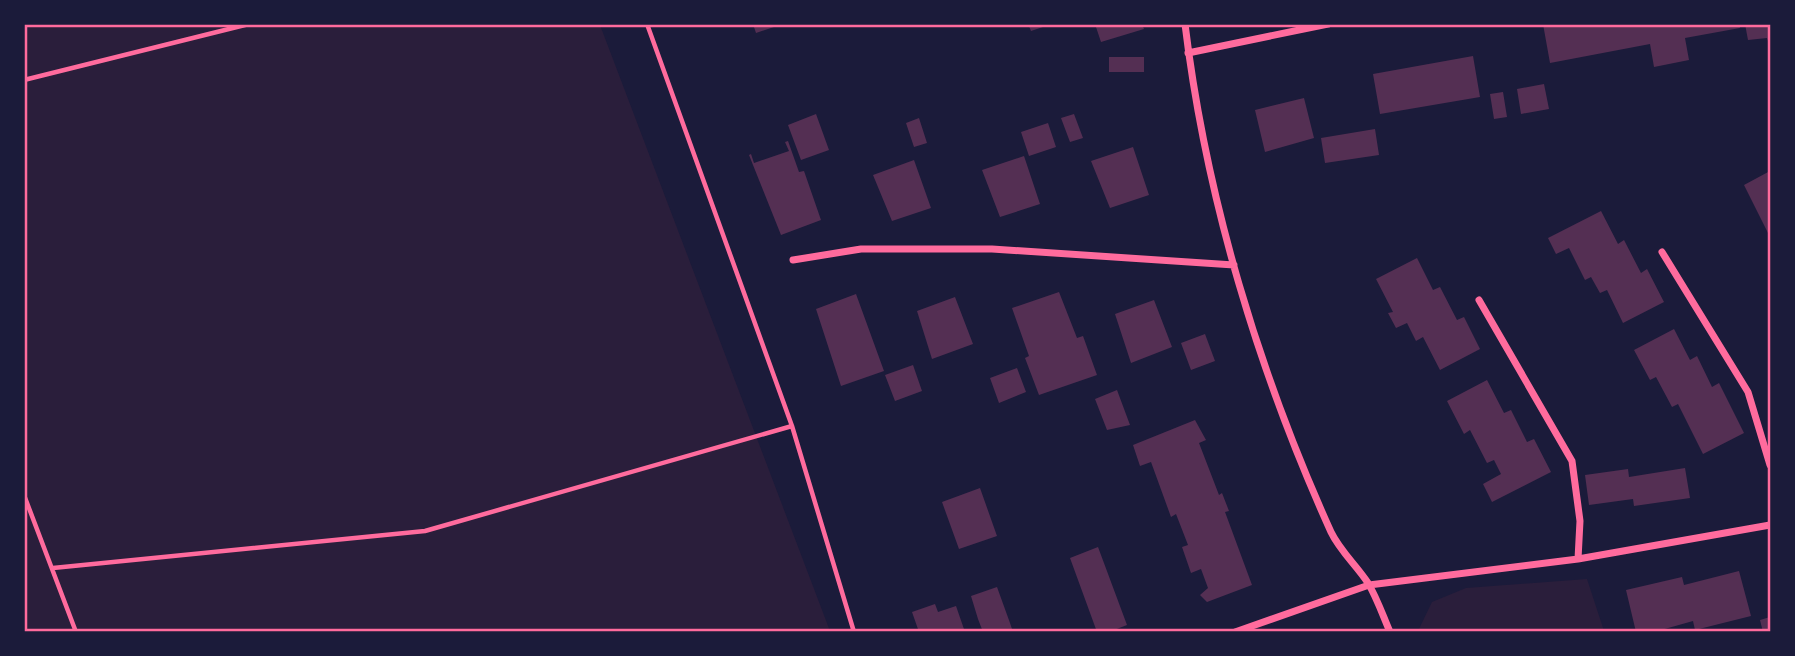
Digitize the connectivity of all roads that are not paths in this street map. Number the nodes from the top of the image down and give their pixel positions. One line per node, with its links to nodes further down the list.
1 (1185, 24): 3 (street)
2 (1328, 24): 3 (street)
3 (1188, 53): 6 (street)
4 (1662, 252): 8 (street)
5 (793, 260): 6 (street)
6 (1234, 265): 11 (street)
7 (1479, 300): 10 (street)
8 (1770, 465)
9 (1770, 525): 10 (street)
10 (1578, 559): 11 (street)
11 (1369, 584): 12 (street); 13 (street)
12 (1235, 632)
13 (1390, 632)

